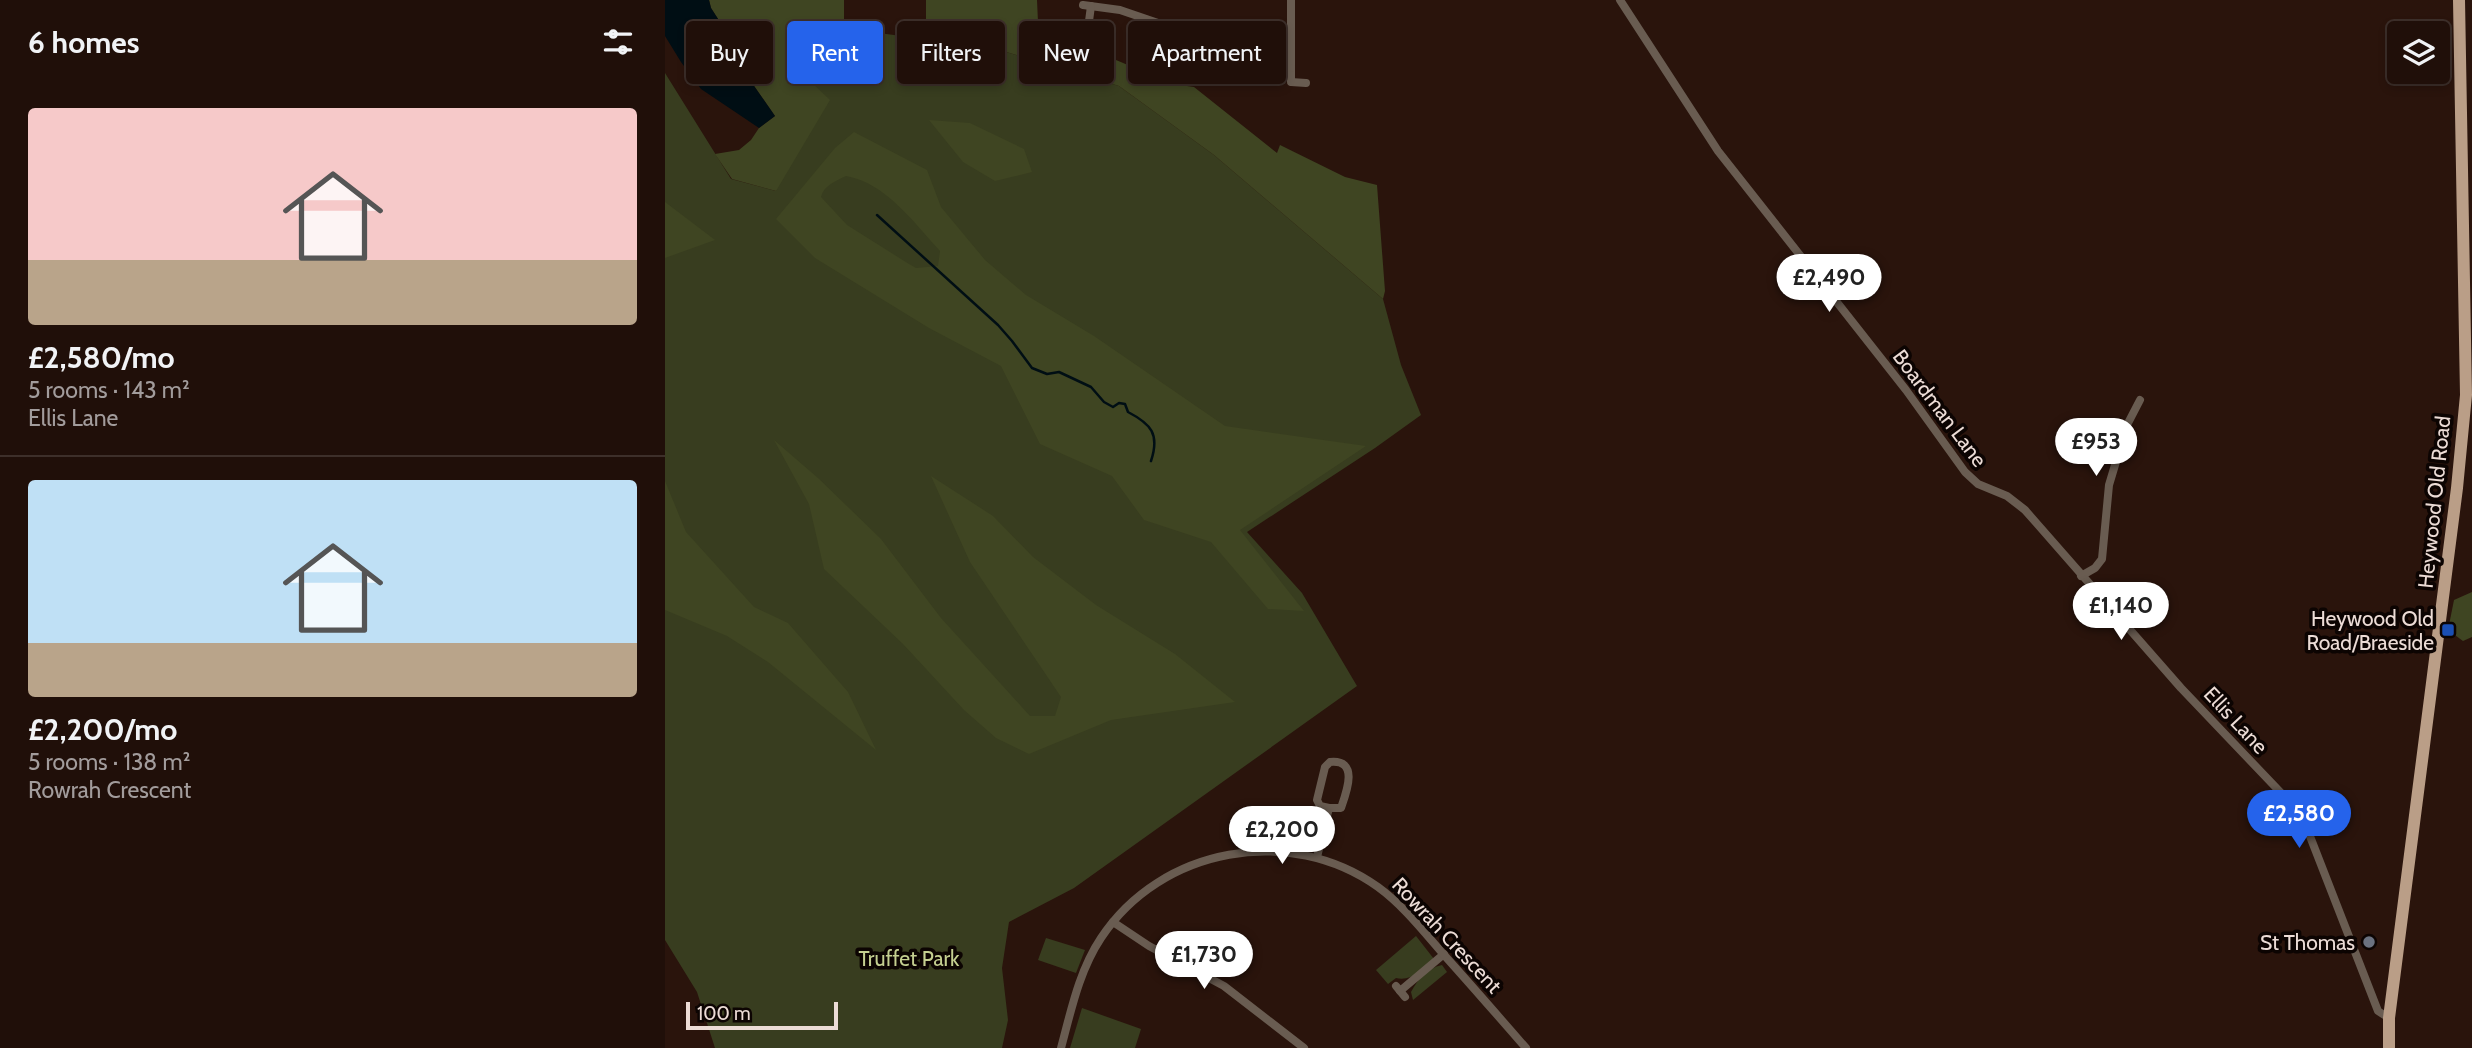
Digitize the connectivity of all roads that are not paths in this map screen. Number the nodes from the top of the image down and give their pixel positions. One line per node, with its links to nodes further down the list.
1 (1291, 0): 5 (street)
2 (1620, 0): 8 (street, Boardman Lane)
3 (2459, 0): 14 (main road, Heywood Old Road)
4 (1089, 21): 5 (street)
5 (1291, 68): 6 (street)
6 (1306, 83)
7 (2140, 400): 8 (street)
8 (2081, 576): 14 (street, Ellis Lane)
9 (1329, 808): 9 (street); 10 (street)
10 (1317, 857): 11 (street, Rowrah Crescent); 12 (street, Rowrah Crescent)
11 (1113, 922): 15 (street, Rowrah Crescent); 16 (street)
12 (1444, 954): 13 (street); 17 (street, Rowrah Crescent)
13 (1401, 991)
14 (2389, 1018): 18 (main road, Heywood Old Road)
15 (1061, 1048)
16 (1304, 1048)
17 (1525, 1048)
18 (2389, 1048)

